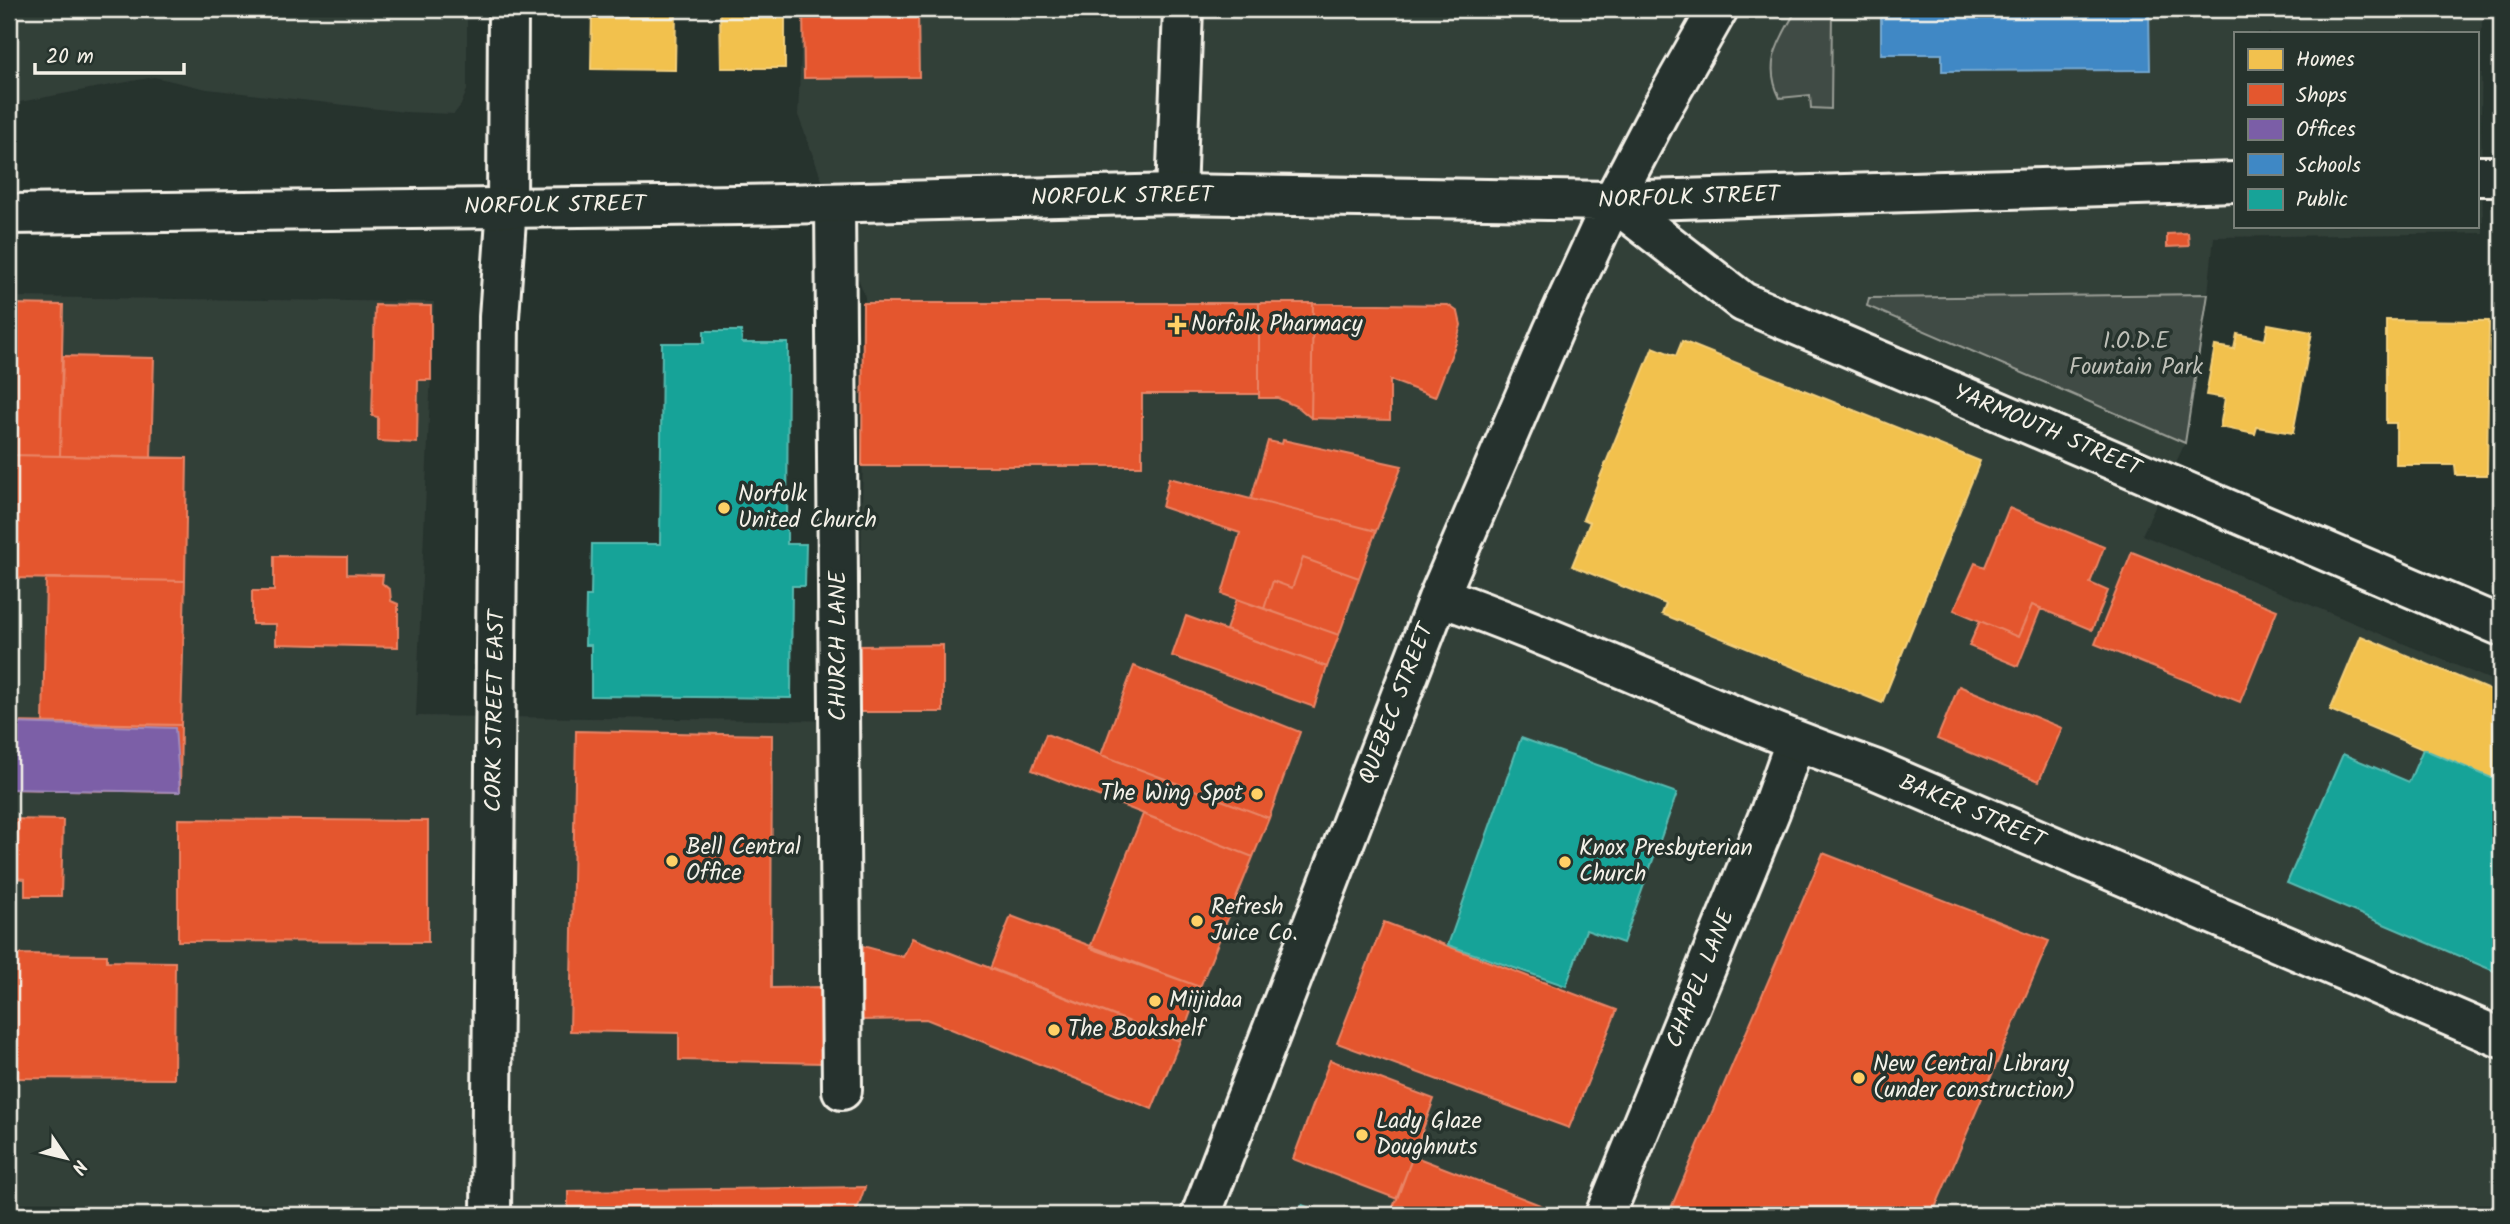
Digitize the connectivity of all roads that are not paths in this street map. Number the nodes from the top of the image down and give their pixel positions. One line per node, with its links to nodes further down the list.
1 (508, 9): 10 (street, CORK STREET EAST)
2 (1182, 9): 7 (street)
3 (1718, 9): 8 (street, QUEBEC STREET)
4 (2478, 176): 5 (street)
5 (2501, 176)
6 (2234, 182): 8 (street, NORFOLK STREET)
7 (1176, 194): 8 (street, NORFOLK STREET); 9 (street, NORFOLK STREET)
8 (1614, 201): 12 (street, QUEBEC STREET); 13 (street, YARMOUTH STREET)
9 (835, 203): 10 (street, NORFOLK STREET); 16 (street, CHURCH LANE)
10 (507, 206): 11 (street, NORFOLK STREET); 17 (street, CORK STREET EAST)
11 (9, 214)
12 (1439, 596): 14 (street, BAKER STREET); 18 (street, QUEBEC STREET)
13 (2501, 626)
14 (1796, 742): 15 (street, BAKER STREET); 19 (street, CHAPEL LANE)
15 (2501, 1038)
16 (842, 1090)
17 (491, 1215)
18 (1201, 1215)
19 (1605, 1215)

